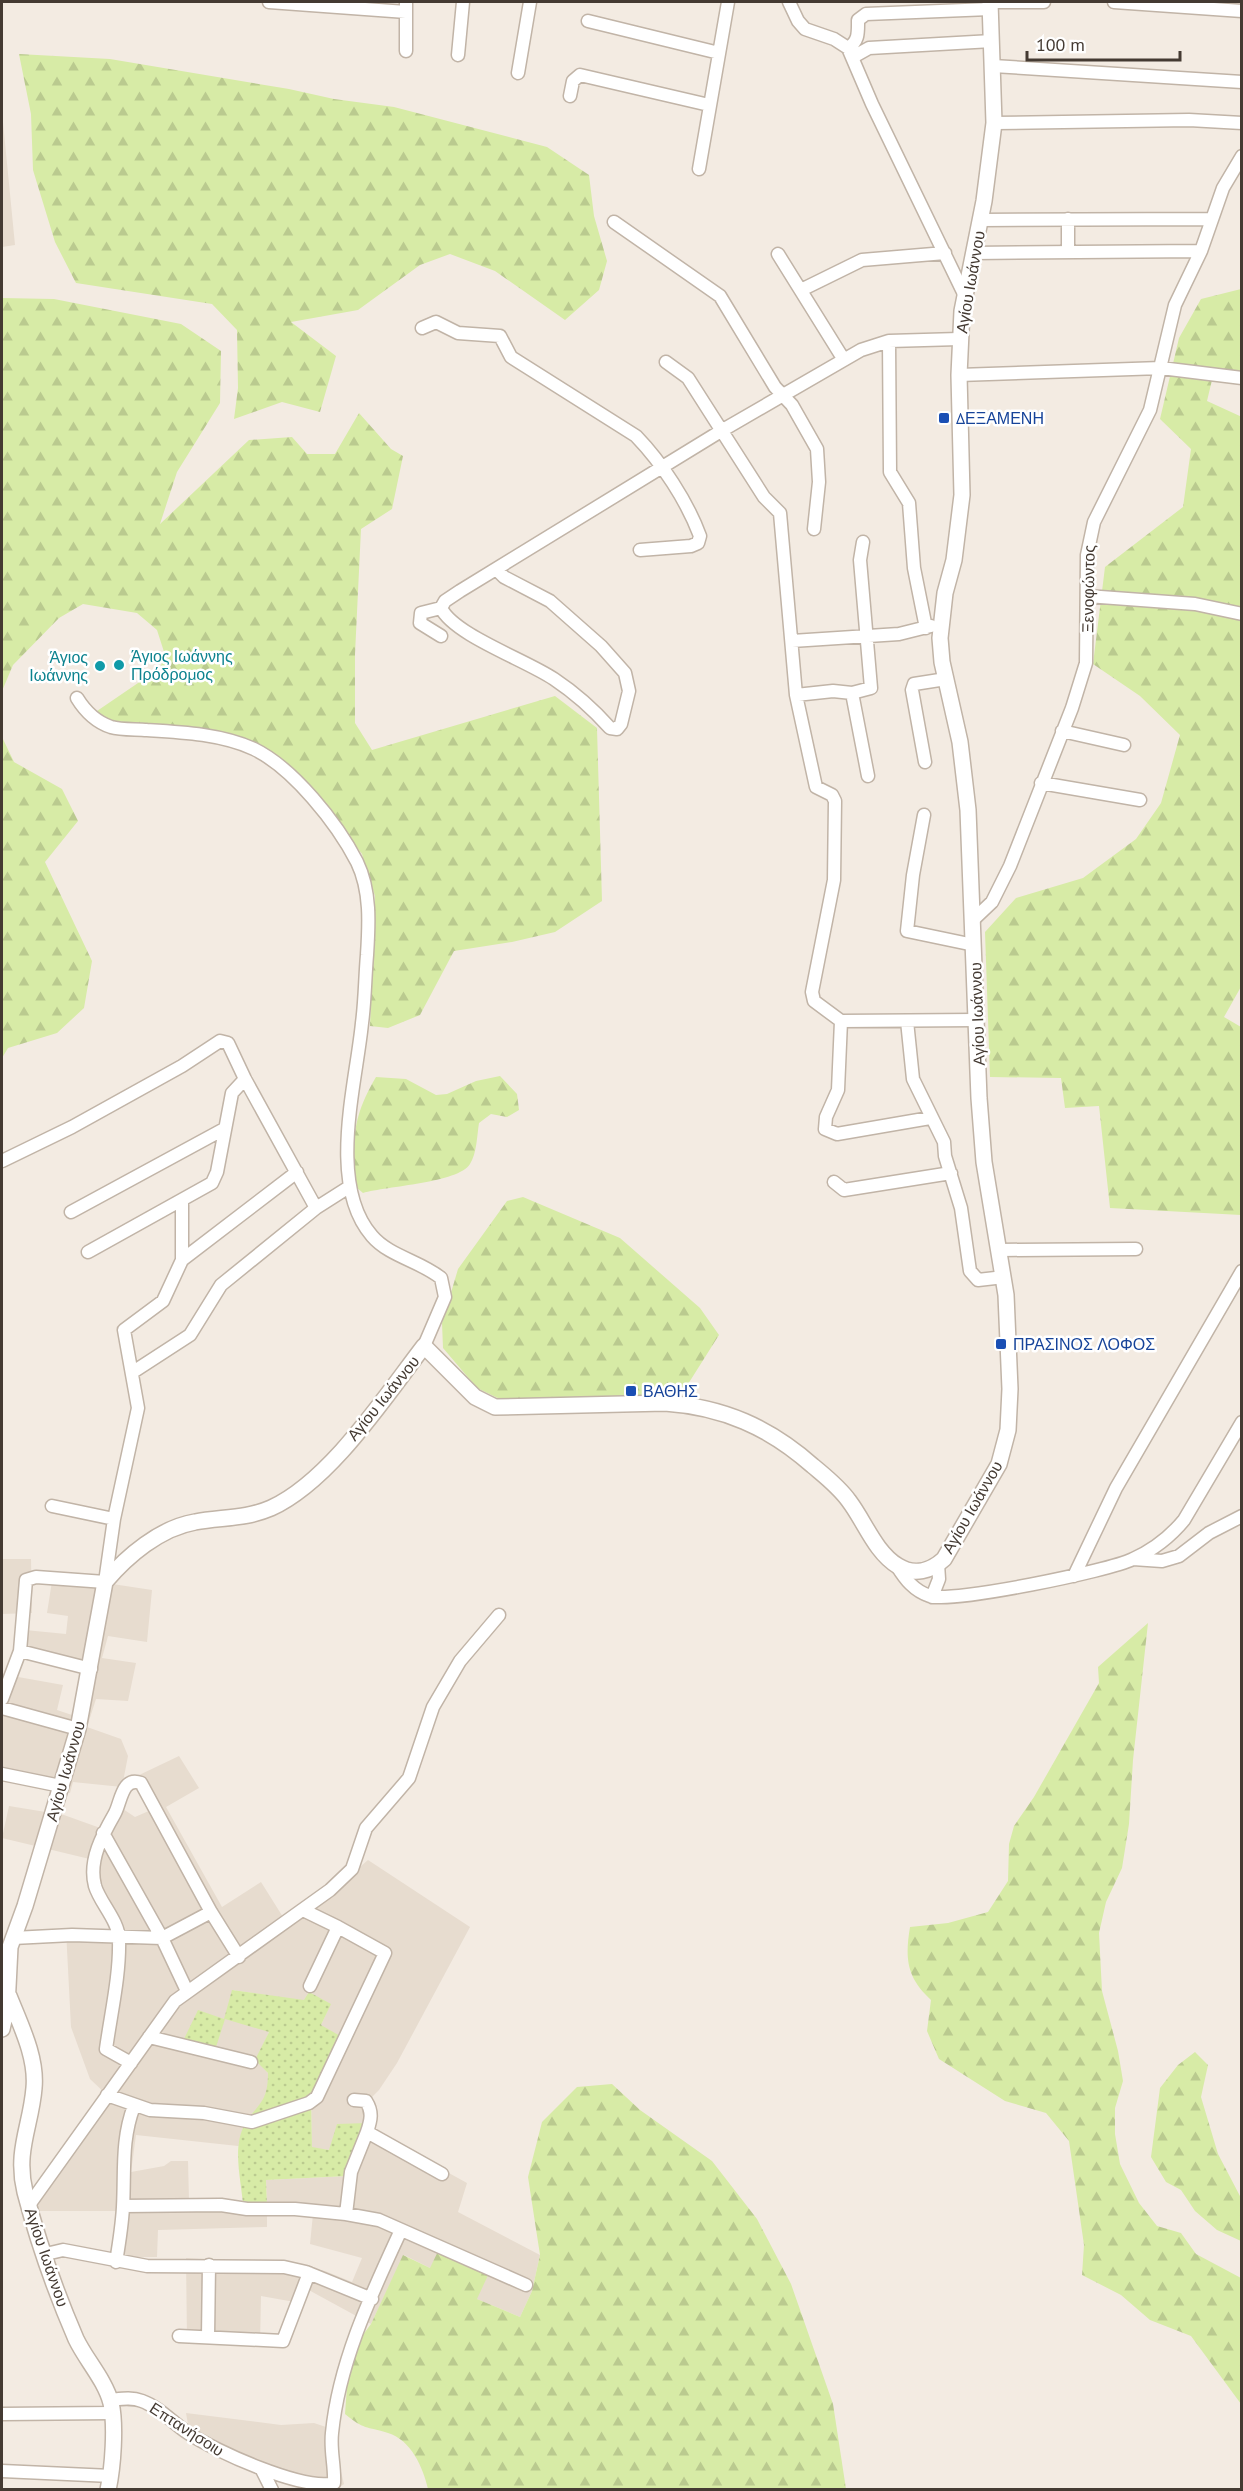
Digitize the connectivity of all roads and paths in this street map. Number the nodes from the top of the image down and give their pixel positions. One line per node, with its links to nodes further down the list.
1 (269, 2): 9 (street)
2 (463, 2): 16 (street)
3 (530, 2): 18 (street)
4 (728, 2): 14 (street)
5 (789, 2): 15 (street)
6 (1044, 2): 8 (street)
7 (1114, 2): 10 (street)
8 (990, 4): 12 (street, Αγίου Ιωάννου); 15 (street)
9 (406, 7): 13 (street)
10 (1242, 11)
11 (588, 21): 14 (street)
12 (992, 41): 15 (street); 17 (street, Αγίου Ιωάννου)
13 (406, 51)
14 (719, 53): 21 (street)
15 (851, 53): 32 (street)
16 (458, 55)
17 (993, 66): 19 (street); 22 (street, Αγίου Ιωάννου)
18 (518, 73)
19 (1242, 82)
20 (570, 96): 21 (street)
21 (709, 105): 25 (street)
22 (994, 123): 23 (street); 28 (street, Αγίου Ιωάννου)
23 (1242, 123)
24 (1241, 160): 27 (street, Ξενοφώντος)
25 (699, 169)
26 (1068, 219): 27 (street); 28 (street); 31 (street)
27 (1212, 219): 30 (street, Ξενοφώντος)
28 (981, 220): 33 (street, Αγίου Ιωάννου)
29 (614, 222): 45 (street)
30 (1201, 250): 31 (street); 42 (street, Ξενοφώντος)
31 (1068, 252): 33 (street)
32 (945, 253): 35 (street); 36 (street)
33 (973, 253): 36 (street, Αγίου Ιωάννου)
34 (778, 255): 35 (street)
35 (801, 290): 40 (street)
36 (964, 294): 38 (street, Αγίου Ιωάννου)
37 (422, 328): 47 (street)
38 (959, 339): 39 (street); 43 (street, Αγίου Ιωάννου)
39 (888, 341): 40 (street); 56 (street)
40 (844, 360): 45 (street)
41 (666, 362): 46 (street)
42 (1161, 368): 43 (street); 44 (street); 52 (street, Ξενοφώντος)
43 (959, 375): 55 (street, Αγίου Ιωάννου)
44 (1242, 378)
45 (783, 395): 46 (street); 48 (street)
46 (722, 431): 47 (street); 59 (street)
47 (662, 468): 50 (street); 51 (street)
48 (814, 529)
49 (863, 542): 58 (street)
50 (640, 550)
51 (496, 569): 53 (street); 53 (street)
52 (1088, 596): 54 (street); 64 (street, Ξενοφώντος)
53 (441, 608): 57 (street)
54 (1242, 614)
55 (940, 622): 56 (street); 60 (street, Αγίου Ιωάννου)
56 (926, 628): 58 (street)
57 (441, 636)
58 (867, 637): 59 (street); 61 (street)
59 (792, 641): 62 (street)
60 (946, 680): 66 (street); 71 (street, Αγίου Ιωάννου)
61 (852, 693): 62 (street); 67 (street)
62 (796, 695): 74 (street)
63 (77, 698): 83 (street)
64 (1062, 731): 65 (street); 68 (street, Ξενοφώντος)
65 (1124, 746)
66 (925, 762)
67 (868, 776)
68 (1041, 783): 69 (street); 71 (street, Ξενοφώντος)
69 (1140, 800)
70 (924, 815): 72 (street)
71 (973, 920): 72 (street, Αγίου Ιωάννου)
72 (974, 945): 73 (street, Αγίου Ιωάννου)
73 (976, 1020): 75 (street); 88 (street, Αγίου Ιωάννου)
74 (841, 1021): 75 (street); 77 (street)
75 (907, 1021): 77 (street)
76 (245, 1079): 78 (street); 79 (street); 80 (street)
77 (930, 1118): 81 (street)
78 (224, 1129): 84 (street); 86 (street)
79 (2, 1161)
80 (297, 1172): 85 (street); 90 (street)
81 (951, 1173): 82 (street); 92 (street)
82 (834, 1182)
83 (349, 1187): 85 (street); 93 (street)
84 (182, 1202): 89 (street); 90 (street)
85 (316, 1208): 94 (street)
86 (71, 1212)
87 (1136, 1248): 88 (street)
88 (1000, 1250): 92 (street, Αγίου Ιωάννου)
89 (88, 1252)
90 (182, 1260): 94 (street)
91 (1242, 1271): 102 (street)
92 (1004, 1277): 100 (street, Αγίου Ιωάννου)
93 (424, 1346): 101 (street, Αγίου Ιωάννου); 103 (street, Αγίου Ιωάννου)
94 (133, 1372): 98 (street)
95 (1242, 1422): 99 (street)
96 (52, 1506): 98 (street)
97 (1242, 1516): 99 (street)
98 (114, 1519): 103 (street)
99 (1133, 1559): 102 (street)
100 (938, 1564): 101 (street, Αγίου Ιωάννου); 104 (street)
101 (897, 1566): 104 (street)
102 (1074, 1576): 104 (street)
103 (105, 1582): 106 (street); 107 (street, Αγίου Ιωάννου)
104 (932, 1597)
105 (499, 1615): 114 (street)
106 (20, 1651): 107 (street); 108 (street)
107 (91, 1669): 110 (street, Αγίου Ιωάννου)
108 (2, 1700)
109 (2, 1708): 110 (street)
110 (78, 1729): 112 (street, Αγίου Ιωάννου)
111 (2, 1774): 112 (street)
112 (61, 1786): 119 (street, Αγίου Ιωάννου)
113 (103, 1833): 115 (street); 117 (street); 118 (street)
114 (303, 1910): 116 (street); 120 (street)
115 (211, 1912): 118 (street); 120 (street)
116 (338, 1927): 121 (street); 130 (street)
117 (120, 1937): 118 (street); 119 (street); 127 (street)
118 (162, 1938): 122 (street)
119 (8, 1944): 123 (street, Αγίου Ιωάννου)
120 (239, 1957): 122 (street)
121 (310, 1986)
122 (187, 1991): 125 (street)
123 (8, 1993): 124 (street); 133 (street, Αγίου Ιωάννου)
124 (2, 2030)
125 (149, 2037): 126 (street); 127 (street)
126 (251, 2062)
127 (131, 2063): 128 (street)
128 (107, 2096): 130 (street); 133 (street)
129 (354, 2100): 131 (street)
130 (134, 2106): 134 (street)
131 (367, 2132): 132 (street); 135 (street)
132 (442, 2174)
133 (29, 2205): 137 (street, Αγίου Ιωάννου)
134 (123, 2206): 135 (street); 138 (street)
135 (346, 2214): 136 (street)
136 (401, 2230): 141 (street); 142 (street)
137 (46, 2254): 138 (street); 145 (street, Αγίου Ιωάννου)
138 (116, 2262): 139 (street)
139 (209, 2265): 140 (street); 144 (street)
140 (309, 2273): 142 (street); 144 (street)
141 (526, 2285)
142 (372, 2299): 150 (street)
143 (178, 2336): 144 (street)
144 (208, 2337)
145 (111, 2407): 146 (street, Επτανήσοιυ); 147 (street, Επτανήσοιυ); 149 (street, Αγίου Ιωάννου)
146 (2, 2414)
147 (262, 2470): 150 (street, Επτανήσοιυ); 151 (street)
148 (2, 2471): 149 (street)
149 (109, 2483)
150 (337, 2486)
151 (272, 2490)

